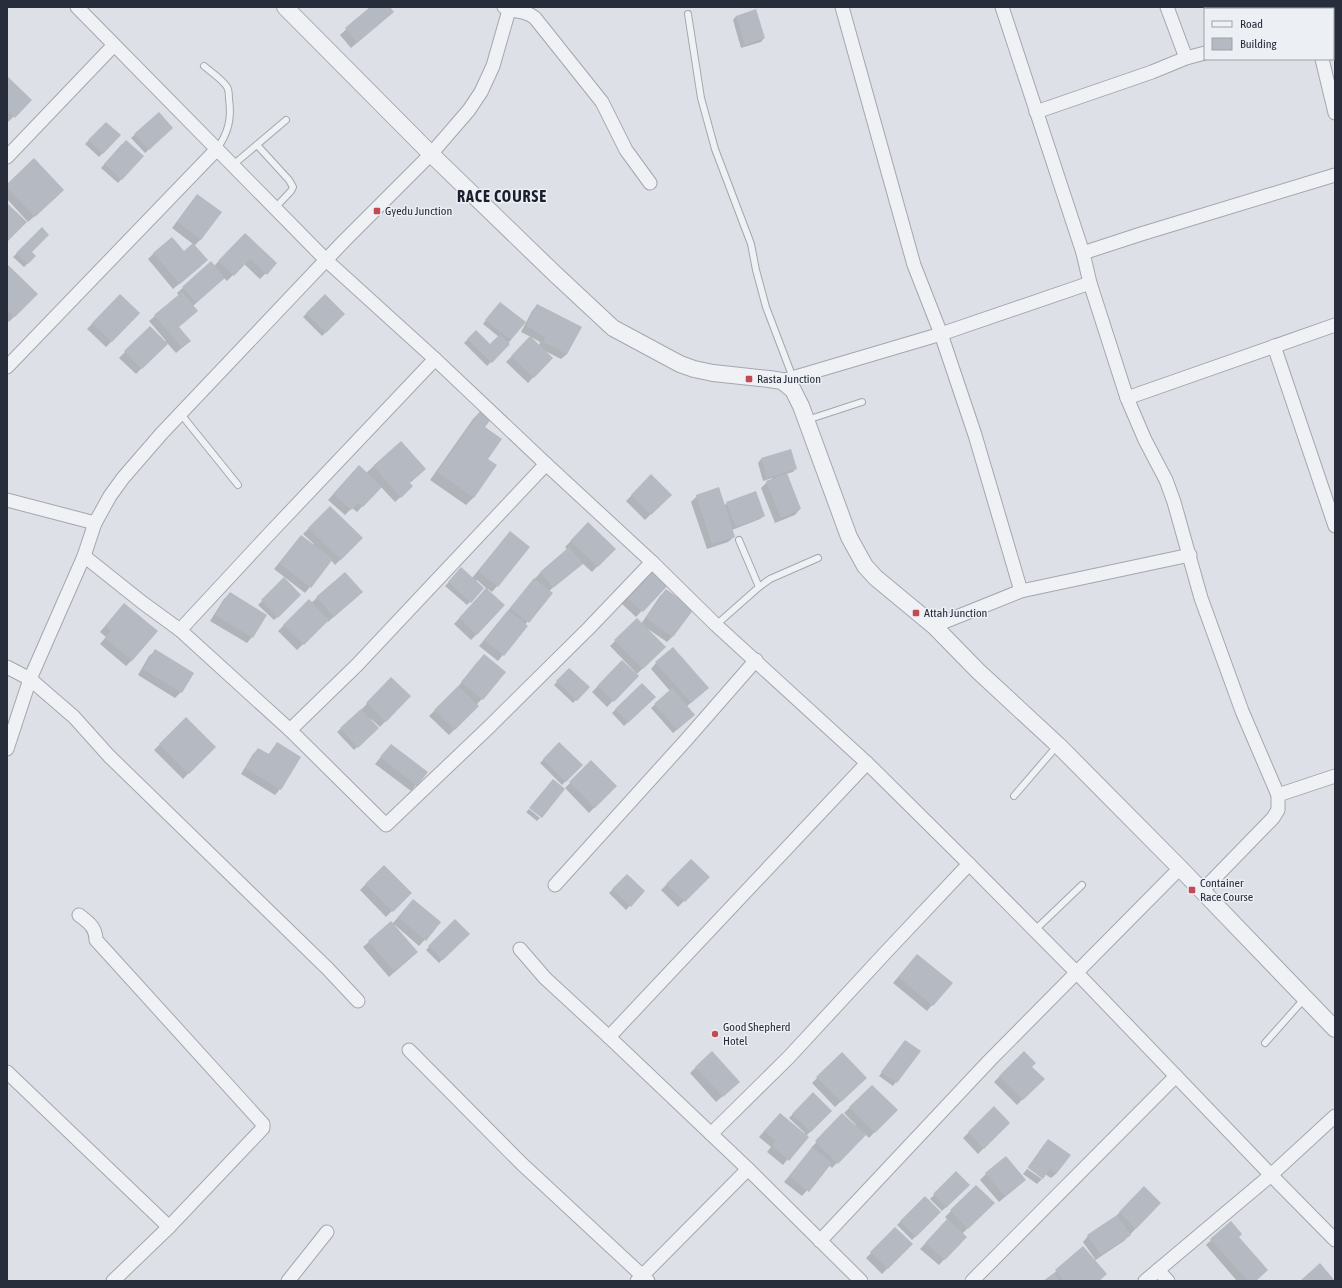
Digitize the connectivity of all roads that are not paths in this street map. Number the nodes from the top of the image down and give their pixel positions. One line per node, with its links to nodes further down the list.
1 (77, 7): 8 (street)
2 (285, 7): 18 (street)
3 (842, 7): 28 (street)
4 (1002, 7): 13 (street)
5 (1167, 7): 10 (street)
6 (506, 8): 18 (street); 22 (street)
7 (688, 14): 32 (lane)
8 (114, 45): 17 (street); 19 (street)
9 (1204, 53): 10 (street)
10 (1186, 58): 13 (street)
11 (1322, 60): 14 (street)
12 (204, 66): 17 (lane)
13 (1036, 112): 24 (street)
14 (1335, 113)
15 (286, 120): 16 (lane)
16 (257, 145): 20 (lane); 23 (lane)
17 (217, 149): 20 (street); 31 (street)
18 (431, 154): 25 (street); 32 (street)
19 (7, 157)
20 (233, 165): 23 (street)
21 (1335, 175): 24 (street)
22 (650, 183)
23 (275, 208): 25 (street)
24 (1083, 253): 26 (street)
25 (326, 260): 30 (street); 35 (street)
26 (1090, 283): 28 (street); 33 (street)
27 (1335, 325): 29 (street)
28 (941, 334): 32 (street); 48 (street)
29 (1274, 346): 33 (street); 41 (street)
30 (435, 359): 37 (street); 51 (street)
31 (7, 366)
32 (787, 380): 36 (street)
33 (1127, 398): 43 (street)
34 (862, 402): 36 (lane)
35 (180, 414): 38 (lane); 40 (street)
36 (806, 420): 50 (street)
37 (546, 464): 46 (street); 55 (street)
38 (238, 485)
39 (7, 500): 40 (street)
40 (95, 522): 44 (street)
41 (1335, 526)
42 (738, 540): 47 (lane)
43 (1190, 555): 48 (street); 60 (street)
44 (84, 556): 51 (street); 54 (street)
45 (818, 558): 47 (lane)
46 (652, 562): 49 (street); 55 (street)
47 (759, 587): 49 (lane)
48 (1021, 592): 50 (street)
49 (716, 625): 52 (street)
50 (934, 626): 56 (street)
51 (180, 630): 55 (street)
52 (756, 660): 58 (street); 64 (street)
53 (7, 667): 54 (street)
54 (30, 679): 57 (street); 72 (street)
55 (290, 730)
56 (1058, 745): 61 (lane); 63 (street)
57 (7, 749)
58 (867, 764): 62 (street); 74 (street)
59 (1335, 776): 60 (street)
60 (1278, 795): 66 (street)
61 (1014, 796)
62 (969, 864): 68 (street); 80 (street)
63 (1180, 868): 66 (street); 70 (street)
64 (555, 885)
65 (1082, 885): 68 (lane)
66 (1202, 891): 71 (street)
67 (79, 914): 83 (street)
68 (1035, 930): 70 (street)
69 (520, 949): 74 (street)
70 (1077, 973): 78 (street); 86 (street)
71 (1305, 998): 73 (street); 75 (lane)
72 (358, 1001)
73 (1335, 1029)
74 (609, 1036): 80 (street)
75 (1265, 1043)
76 (409, 1050): 88 (street)
77 (7, 1072): 83 (street)
78 (1176, 1076): 82 (street); 92 (street)
79 (1335, 1116): 82 (street)
80 (710, 1134): 81 (street)
81 (748, 1169): 86 (street); 88 (street)
82 (1271, 1175): 85 (street); 87 (street)
83 (169, 1227): 89 (street)
84 (327, 1232): 90 (street)
85 (1335, 1240)
86 (820, 1241): 91 (street)
87 (1158, 1270): 93 (street); 94 (street)
88 (642, 1279)
89 (113, 1281)
90 (288, 1281)
91 (861, 1281)
92 (972, 1281)
93 (1145, 1281)
94 (1168, 1281)

